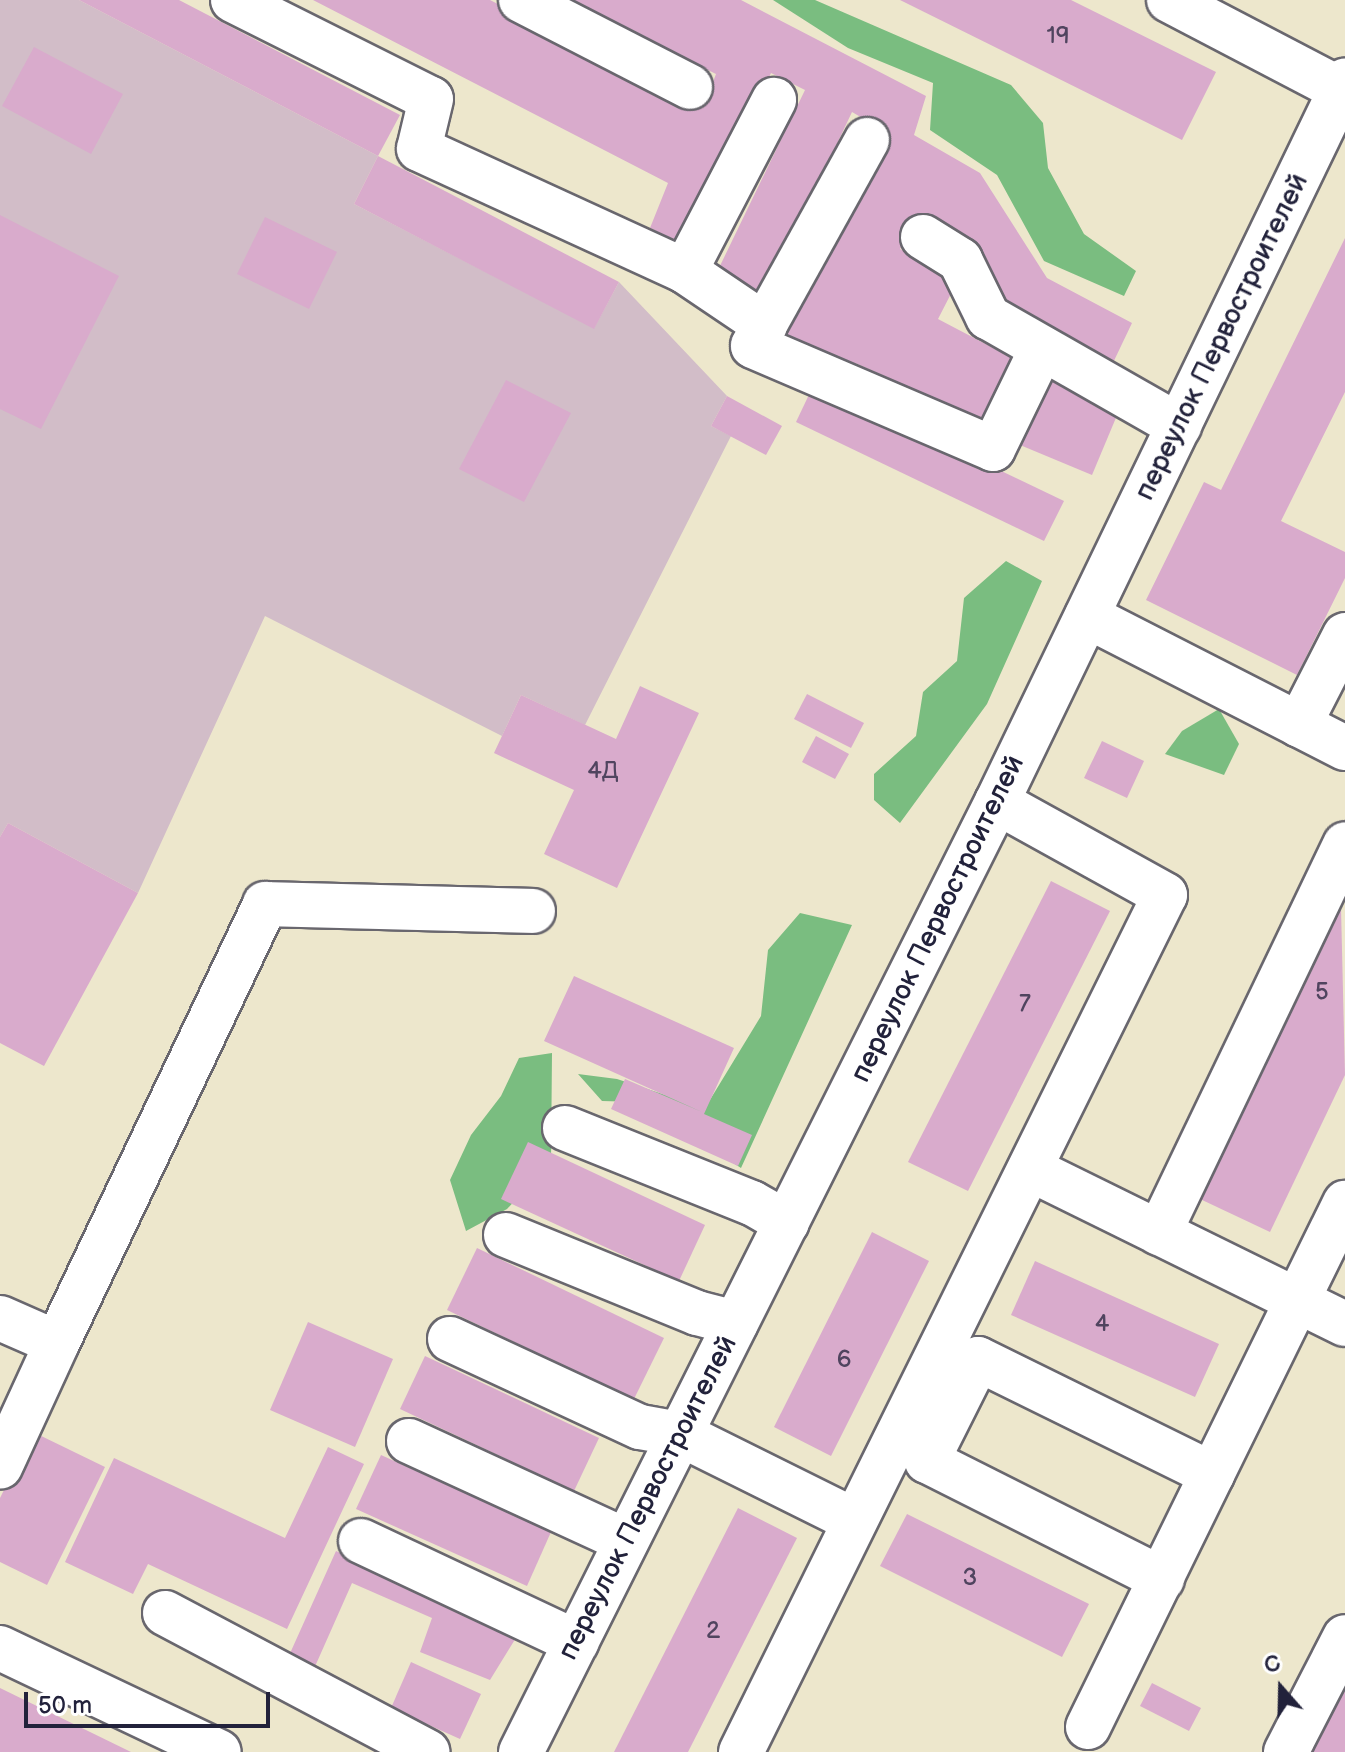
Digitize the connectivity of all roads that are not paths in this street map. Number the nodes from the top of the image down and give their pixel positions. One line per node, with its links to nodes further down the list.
1 (233, 0): 10 (street)
2 (521, 0): 6 (street)
3 (1169, 0): 4 (street)
4 (1212, 10): 5 (street)
5 (1343, 86): 13 (street, переулок Первостроителей)
6 (690, 87)
7 (774, 100): 10 (street)
8 (867, 140): 11 (street)
9 (923, 237): 12 (street)
10 (685, 271): 11 (street)
11 (765, 325): 12 (street)
12 (1042, 348): 13 (street)
13 (1179, 426): 14 (street, переулок Первостроителей)
14 (1087, 616): 16 (street); 18 (street, переулок Первостроителей)
15 (1345, 635): 16 (street)
16 (1299, 725): 17 (street)
17 (1345, 748)
18 (997, 802): 22 (street); 24 (street, переулок Первостроителей)
19 (1345, 844): 25 (street)
20 (533, 911): 32 (street)
21 (565, 1128): 24 (street)
22 (1030, 1169): 25 (street); 33 (street)
23 (1345, 1203): 27 (street)
24 (787, 1223): 29 (street, переулок Первостроителей)
25 (1159, 1233): 27 (street)
26 (506, 1235): 29 (street)
27 (1296, 1300): 30 (street); 37 (street)
28 (0, 1318): 32 (street)
29 (736, 1323): 34 (street, переулок Первостроителей)
30 (1345, 1324)
31 (450, 1339): 34 (street)
32 (57, 1343): 36 (street)
33 (961, 1351): 37 (street); 38 (street); 41 (street)
34 (680, 1434): 38 (street); 40 (street, переулок Первостроителей)
35 (409, 1441): 40 (street)
36 (0, 1467)
37 (1212, 1474): 41 (street)
38 (855, 1521): 50 (street)
39 (361, 1541): 44 (street)
40 (626, 1541): 44 (street, переулок Первостроителей)
41 (1162, 1579): 46 (street)
42 (165, 1613): 48 (street)
43 (1345, 1637): 51 (street)
44 (576, 1642): 49 (street, переулок Первостроителей)
45 (0, 1648): 47 (street)
46 (1088, 1727)
47 (219, 1752)
48 (428, 1752)
49 (521, 1752)
50 (741, 1752)
51 (1286, 1752)

